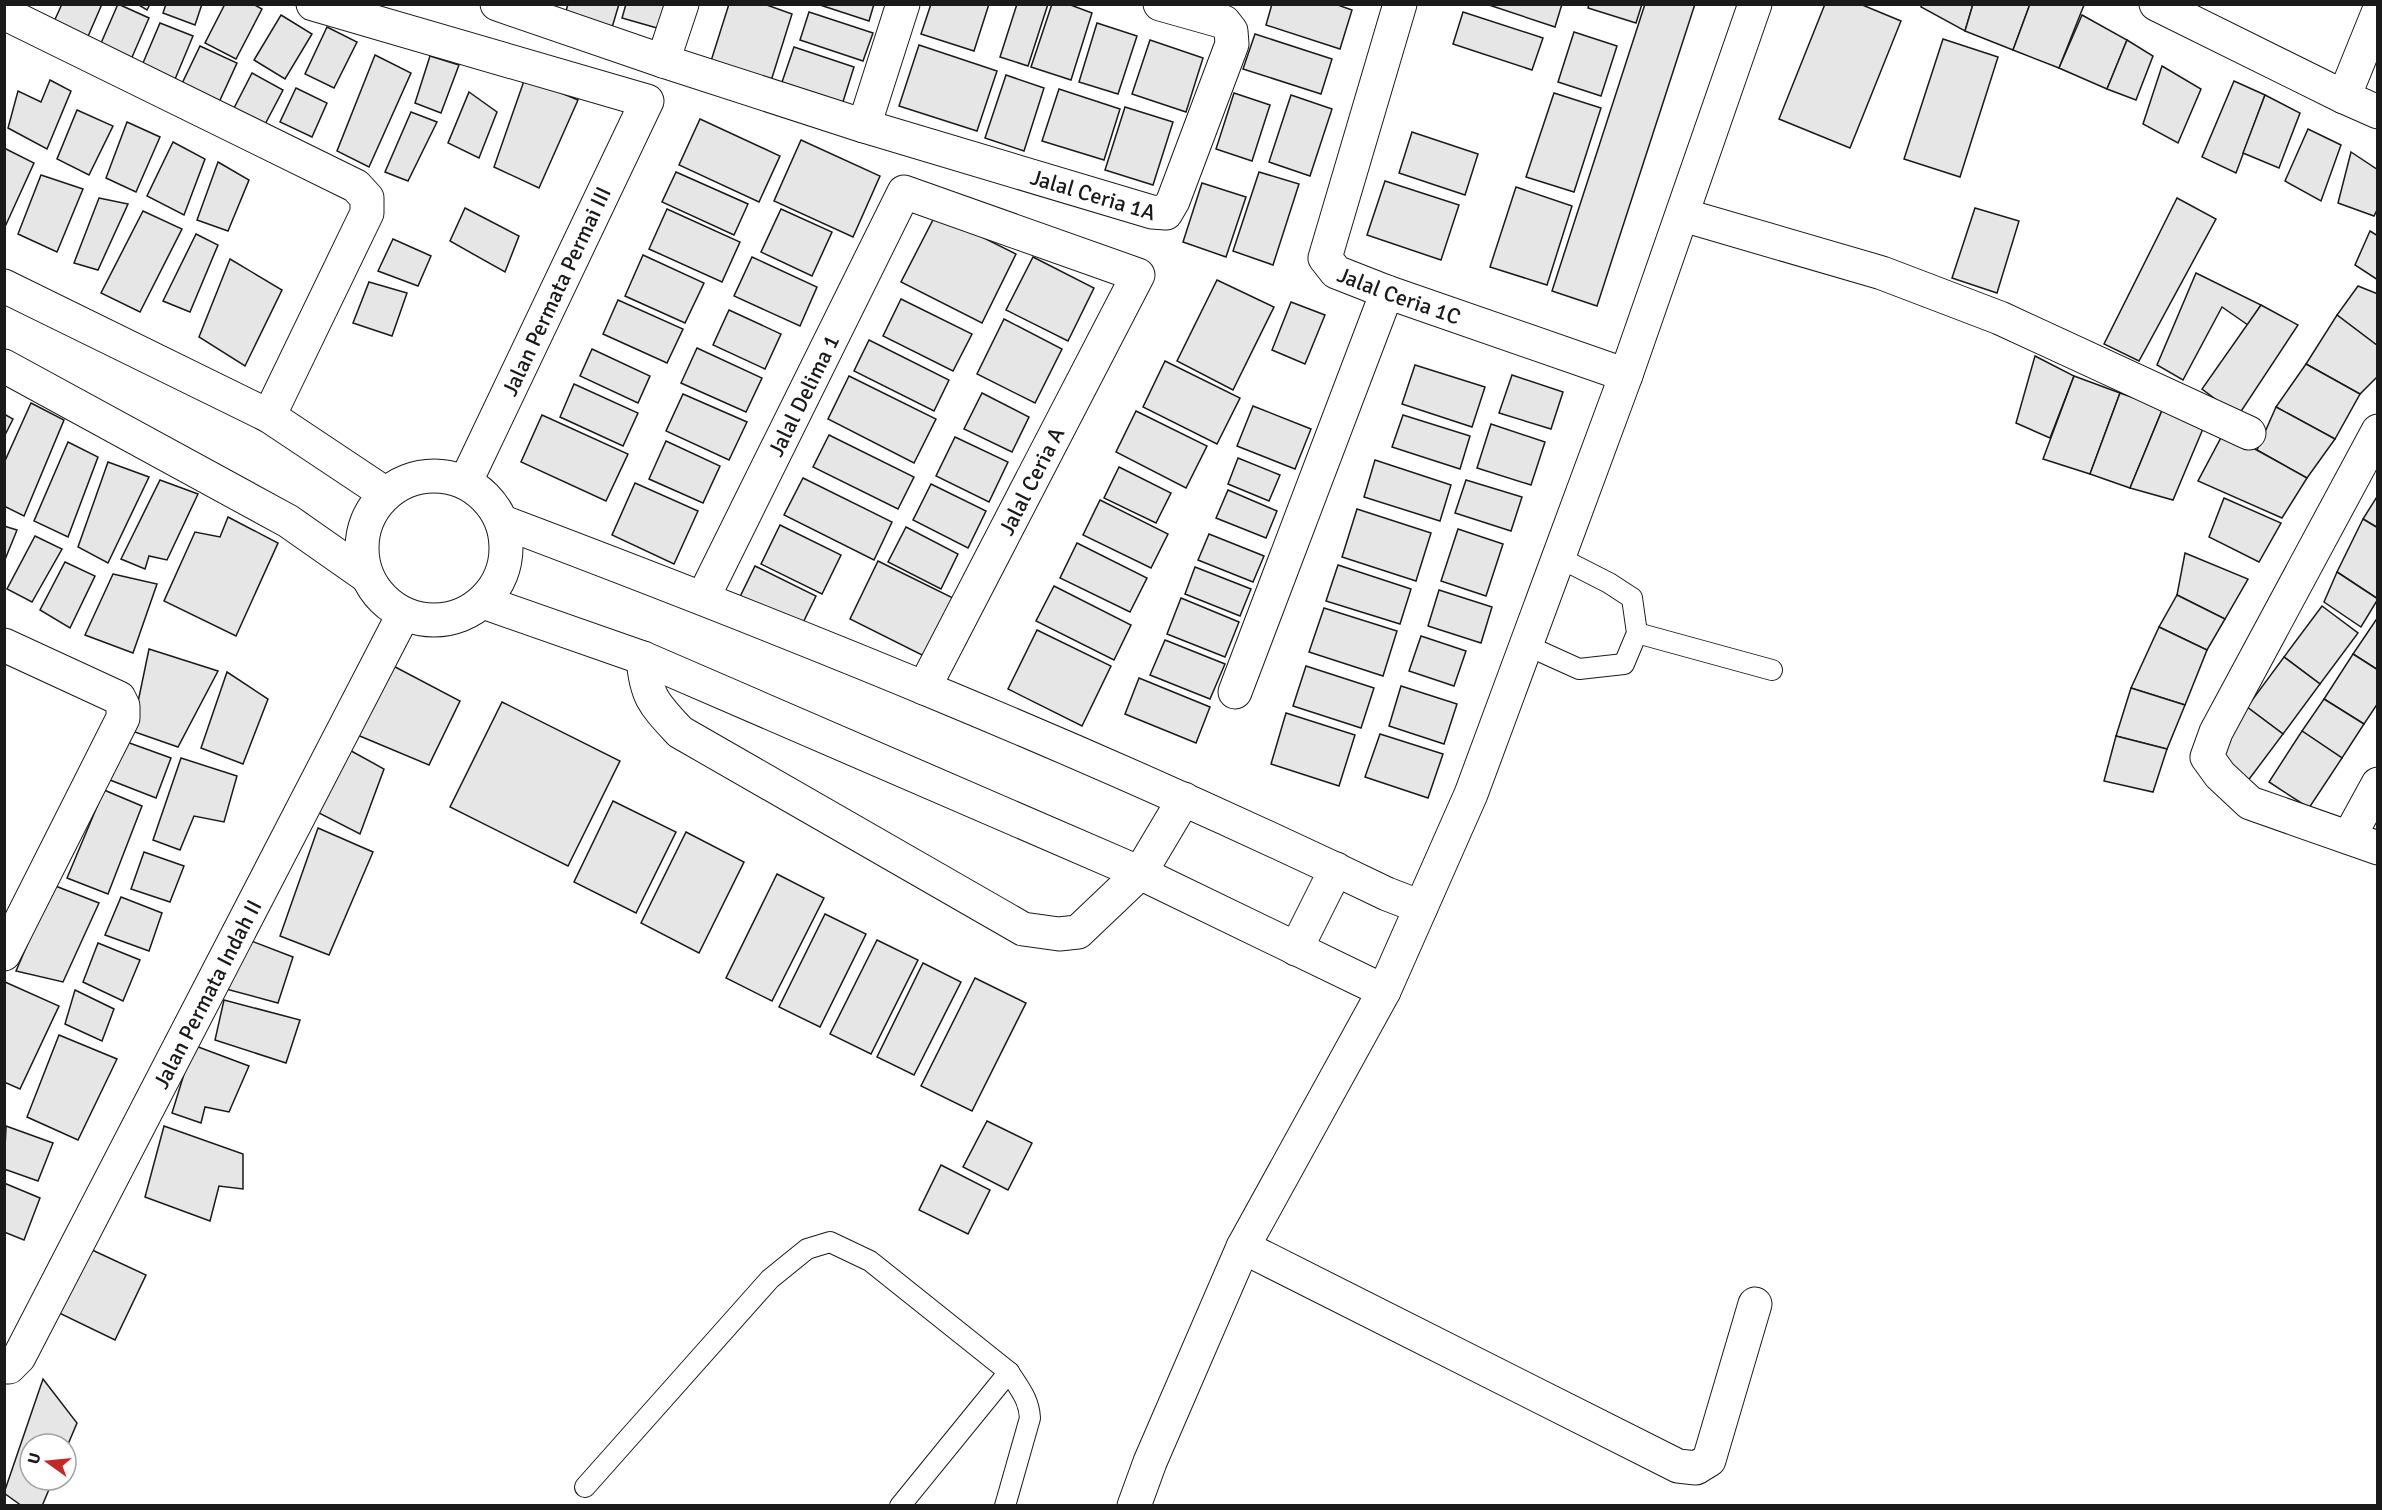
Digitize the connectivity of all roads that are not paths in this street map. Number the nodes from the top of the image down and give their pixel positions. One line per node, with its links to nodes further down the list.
1 (314, 4): 24 (street, Jalan Permata Permai III)
2 (497, 4): 11 (street)
3 (682, 4): 11 (street)
4 (903, 4): 14 (street)
5 (1160, 4): 14 (street, Jalal Ceria 1A)
6 (1400, 4): 18 (street, Jalal Ceria 1C)
7 (1755, 4): 15 (street)
8 (2173, 9): 12 (street)
9 (4, 13): 21 (street)
10 (2378, 13): 12 (street)
11 (663, 61): 14 (street)
12 (2344, 98): 13 (street)
13 (2378, 112)
14 (864, 126)
15 (1683, 214): 20 (street); 23 (street)
16 (1138, 274): 29 (street, Jalal Delima 1); 37 (street, Jalal Ceria A)
17 (4, 286): 21 (street)
18 (1387, 292): 20 (street, Jalal Ceria 1C); 38 (street)
19 (4, 366): 28 (street)
20 (1626, 375): 27 (street)
21 (269, 417): 25 (street)
22 (2378, 430): 41 (street)
23 (2249, 433)
24 (466, 481): 25 (street); 26 (street)
25 (386, 494): 28 (street)
26 (503, 522): 29 (street); 30 (street)
27 (1558, 557): 32 (lane); 34 (street)
28 (365, 575): 31 (street)
29 (704, 598): 37 (street)
30 (483, 602): 31 (street); 35 (street)
31 (403, 615): 50 (street, Jalan Permata Indah II)
32 (1637, 633): 34 (lane); 36 (lane)
33 (4, 645): 46 (street)
34 (1526, 645): 44 (street)
35 (643, 658): 43 (street); 43 (street)
36 (1772, 670)
37 (924, 688): 40 (street)
38 (1235, 692)
39 (2378, 784): 41 (street)
40 (1184, 799): 42 (street); 43 (street)
41 (2363, 842)
42 (1336, 869): 44 (street); 45 (street)
43 (1140, 873): 45 (street)
44 (1421, 907): 47 (street)
45 (1296, 949): 47 (street)
46 (4, 954)
47 (1384, 991): 48 (street)
48 (1243, 1247): 49 (street); 55 (street)
49 (1755, 1304)
50 (4, 1367)
51 (1009, 1372): 52 (lane); 53 (lane); 54 (lane)
52 (585, 1487)
53 (900, 1506)
54 (1005, 1506)
55 (1134, 1506)

